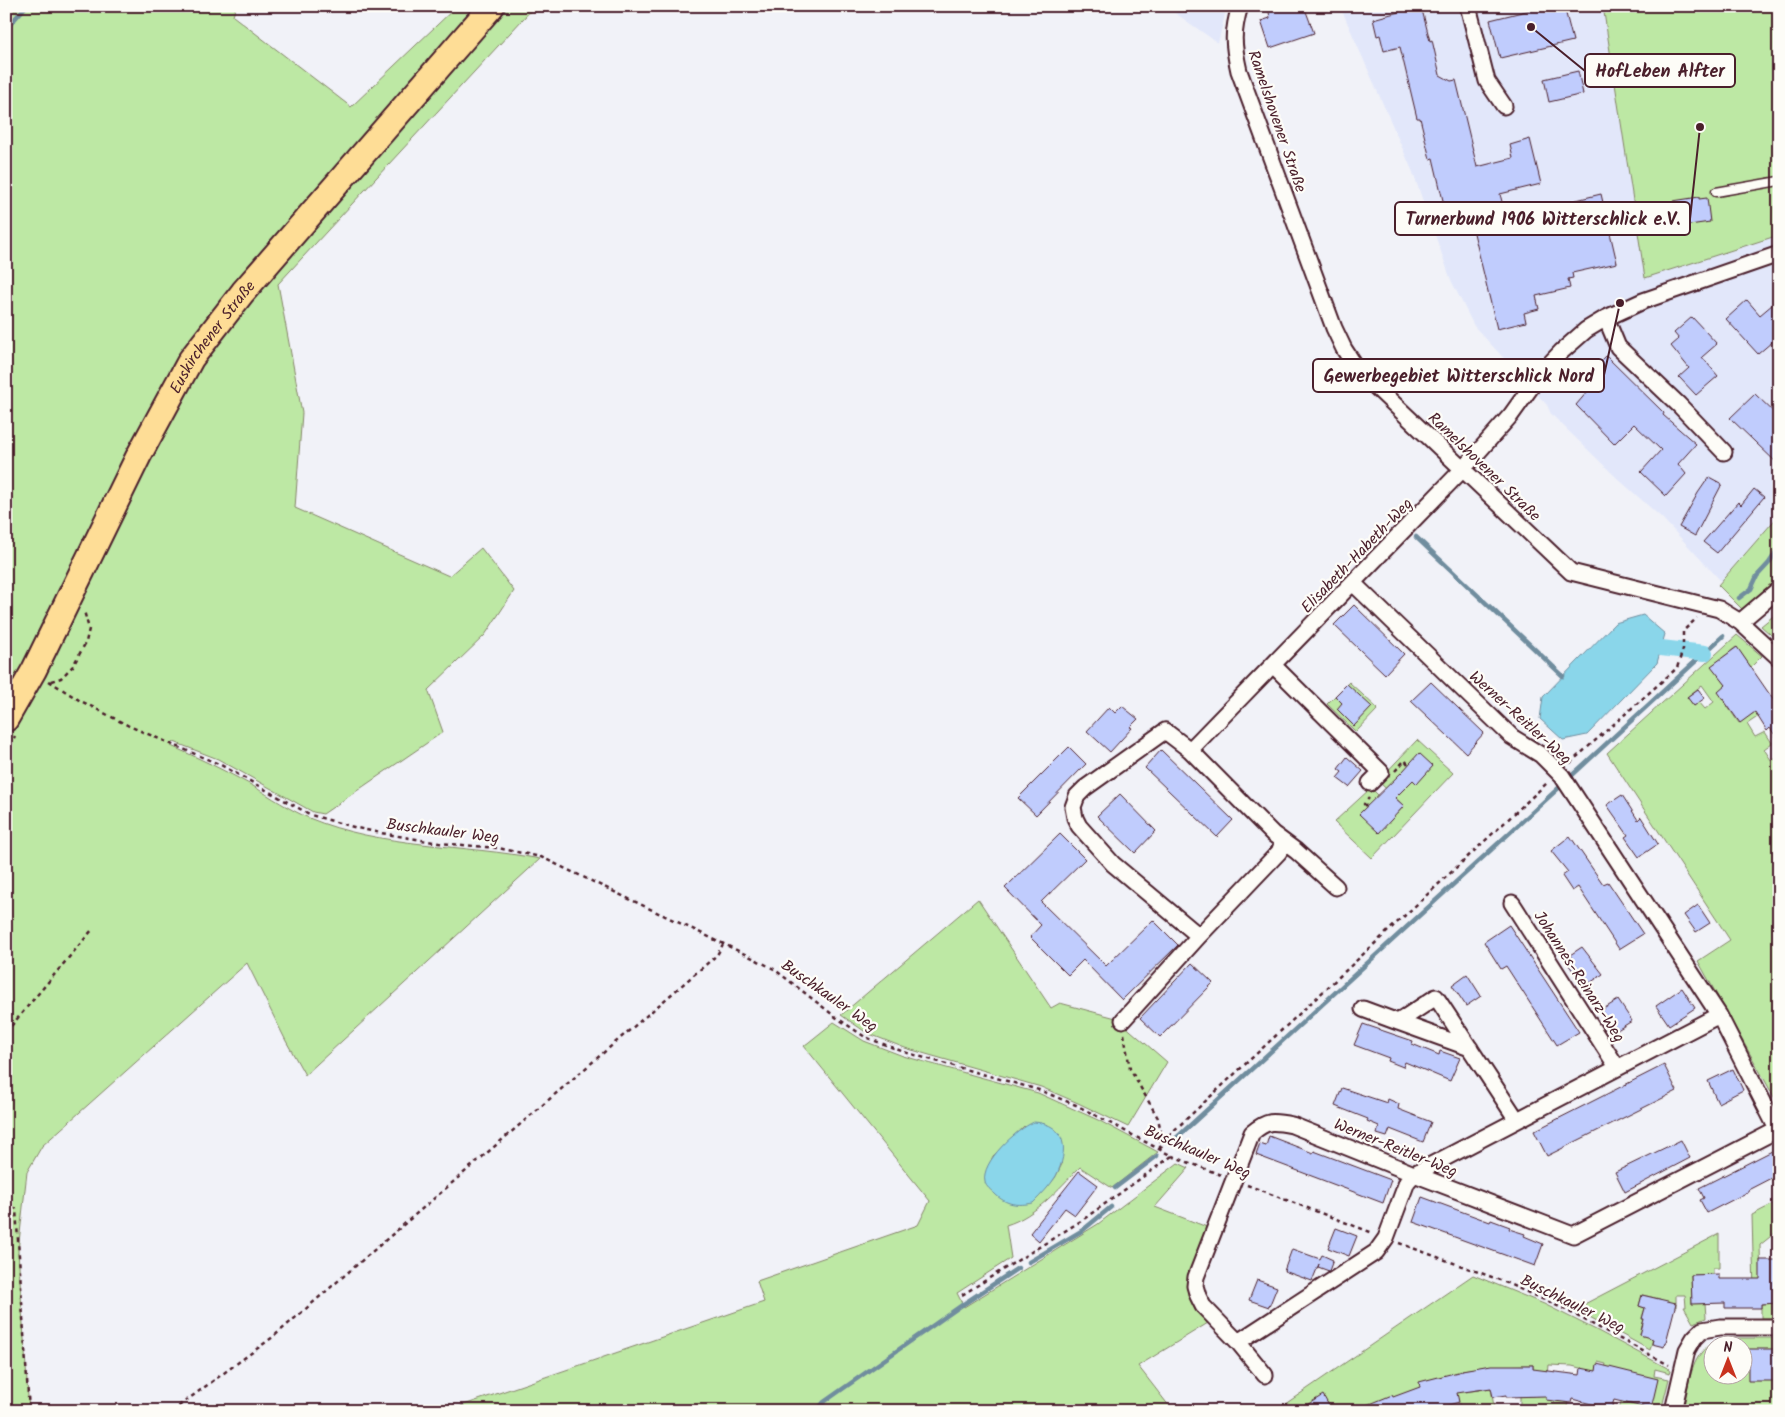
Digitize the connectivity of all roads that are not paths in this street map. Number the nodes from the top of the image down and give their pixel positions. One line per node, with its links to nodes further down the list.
1 (492, 6): 16 (main road, Euskirchener Straße)
2 (1240, 6): 10 (street, Ramelshovener Straße)
3 (1468, 6): 4 (street)
4 (1504, 106)
5 (1779, 181): 6 (lane)
6 (1716, 192)
7 (1779, 254): 8 (street, Elisabeth-Habeth-Weg)
8 (1606, 318): 9 (street); 10 (street, Elisabeth-Habeth-Weg)
9 (1724, 452)
10 (1463, 469): 11 (street, Elisabeth-Habeth-Weg); 13 (street, Ramelshovener Straße)
11 (1353, 582): 15 (street, Elisabeth-Habeth-Weg); 24 (street, Werner-Reitler-Weg)
12 (1779, 589): 13 (street)
13 (1740, 622): 14 (street, Ramelshovener Straße)
14 (1779, 658)
15 (1273, 665): 17 (street, Elisabeth-Habeth-Weg); 18 (street)
16 (13, 724)
17 (1190, 750): 19 (street); 22 (street)
18 (1370, 783)
19 (1283, 842): 20 (street); 22 (street)
20 (1336, 886)
21 (1512, 903): 28 (street, Johannes-Reinarz-Weg)
22 (1199, 936): 25 (street)
23 (1363, 1009): 26 (street)
24 (1718, 1015): 28 (street, Johannes-Reinarz-Weg); 30 (street, Werner-Reitler-Weg)
25 (1123, 1020)
26 (1398, 1022): 27 (street); 27 (street)
27 (1470, 1048): 29 (street)
28 (1618, 1067): 29 (street, Johannes-Reinarz-Weg)
29 (1517, 1120): 31 (street, Johannes-Reinarz-Weg)
30 (1778, 1132): 31 (street, Werner-Reitler-Weg)
31 (1414, 1174): 33 (street); 33 (street, Werner-Reitler-Weg)
32 (1779, 1327): 35 (street)
33 (1238, 1342): 34 (street, Werner-Reitler-Weg)
34 (1264, 1375)
35 (1673, 1411)

